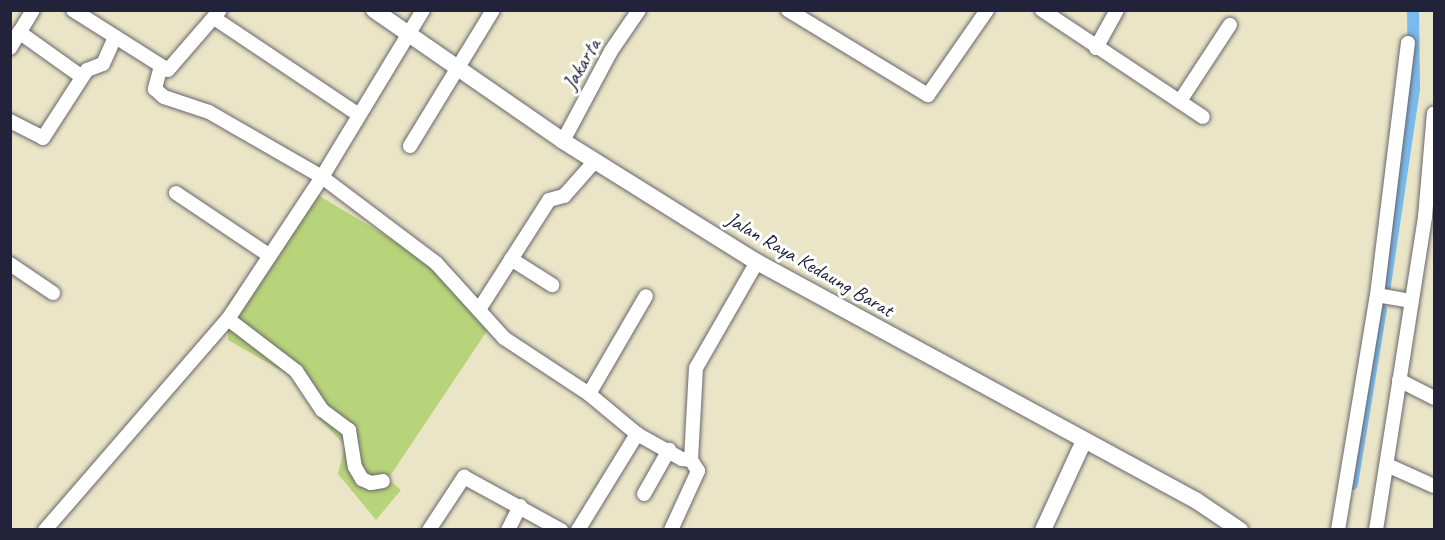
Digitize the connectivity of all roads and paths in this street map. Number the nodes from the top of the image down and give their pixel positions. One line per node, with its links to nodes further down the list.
1 (33, 10): 13 (street)
2 (73, 10): 15 (street)
3 (374, 10): 14 (street, Jalan Raya Kedaung Barat)
4 (423, 10): 14 (street)
5 (493, 10): 20 (street)
6 (639, 10): 27 (street, Jakarta)
7 (788, 10): 8 (street)
8 (987, 10)
9 (1042, 10): 18 (street)
10 (1117, 10): 18 (street)
11 (217, 14): 19 (street); 24 (street)
12 (1230, 26): 22 (street)
13 (19, 32): 17 (street); 21 (street)
14 (409, 32): 20 (street, Jalan Raya Kedaung Barat); 24 (street)
15 (115, 37): 19 (street); 21 (street)
16 (1408, 43): 39 (street)
17 (10, 48)
18 (1096, 48): 22 (street)
19 (161, 66): 30 (street)
20 (458, 69): 27 (street, Jalan Raya Kedaung Barat); 28 (street)
21 (82, 77): 26 (street)
22 (1180, 101): 25 (street)
23 (1434, 113): 40 (street)
24 (359, 115): 30 (street)
25 (1203, 117)
26 (10, 121)
27 (562, 141): 29 (street, Jalan Raya Kedaung Barat)
28 (410, 146)
29 (595, 161): 33 (street); 34 (street, Jalan Raya Kedaung Barat)
30 (322, 177): 32 (street); 41 (street)
31 (176, 193): 32 (street)
32 (270, 256): 42 (street)
33 (512, 259): 36 (street); 41 (street)
34 (757, 262): 47 (street, Jalan Raya Kedaung Barat); 49 (street)
35 (10, 264): 37 (street)
36 (552, 285)
37 (52, 293)
38 (646, 296): 44 (street)
39 (1379, 296): 40 (street); 63 (street)
40 (1407, 301): 43 (street)
41 (480, 308): 44 (street)
42 (228, 319): 51 (street); 56 (street)
43 (1399, 380): 45 (street); 50 (street)
44 (589, 394): 46 (street)
45 (1434, 398)
46 (637, 434): 48 (street); 59 (street)
47 (1084, 441): 61 (street); 62 (street, Jalan Raya Kedaung Barat)
48 (669, 450): 49 (street); 53 (street)
49 (692, 460): 60 (street)
50 (1387, 465): 52 (street); 64 (street)
51 (383, 481)
52 (1434, 486)
53 (644, 494)
54 (520, 506): 55 (street); 57 (street); 58 (street)
55 (560, 529)
56 (45, 530)
57 (429, 530)
58 (508, 530)
59 (578, 530)
60 (671, 530)
61 (1043, 530)
62 (1240, 530)
63 (1338, 530)
64 (1376, 530)

